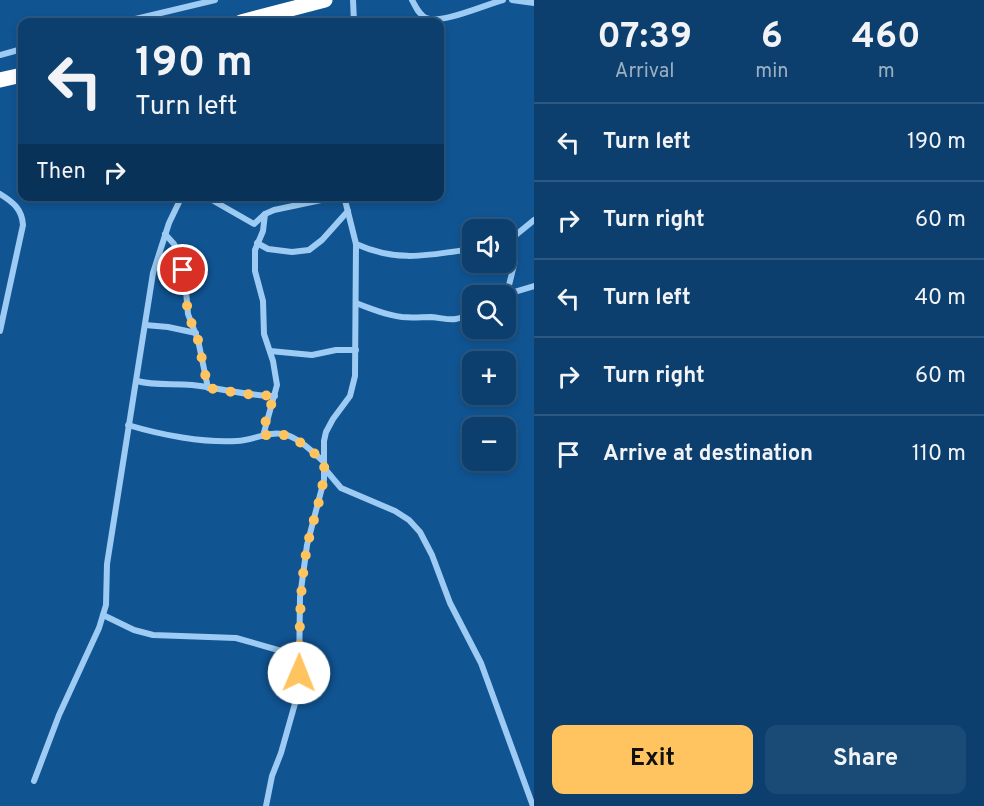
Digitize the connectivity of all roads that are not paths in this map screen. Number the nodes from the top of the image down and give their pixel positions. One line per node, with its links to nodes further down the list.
1 (215, 0): 9 (street)
2 (325, 0): 8 (highway)
3 (353, 0): 12 (street)
4 (412, 0): 13 (street)
5 (503, 0): 14 (street)
6 (512, 0): 7 (street)
7 (534, 3)
8 (300, 7): 10 (highway); 11 (street)
9 (140, 18)
10 (257, 18)
11 (282, 18)
12 (354, 18)
13 (425, 18)
14 (444, 18)
15 (18, 50): 16 (street)
16 (0, 56)
17 (18, 76): 18 (highway)
18 (0, 80)
19 (0, 194): 37 (street)
20 (180, 201): 27 (street)
21 (214, 201): 25 (street)
22 (316, 201): 25 (street)
23 (344, 201): 24 (street)
24 (348, 211): 29 (street); 30 (street)
25 (265, 214): 29 (street)
26 (534, 220): 28 (street)
27 (165, 234): 36 (street); 38 (street)
28 (516, 235)
29 (257, 243): 40 (street)
30 (356, 244): 31 (street); 34 (street)
31 (462, 251)
32 (534, 286): 33 (street)
33 (516, 291)
34 (356, 303): 35 (street); 39 (street)
35 (462, 318)
36 (145, 326): 38 (street); 41 (street)
37 (0, 331)
38 (196, 333): 42 (street)
39 (356, 350): 40 (street); 46 (street)
40 (270, 351): 43 (street)
41 (137, 381): 42 (street); 44 (street)
42 (208, 388): 43 (street)
43 (275, 396): 45 (street)
44 (128, 425): 45 (street); 47 (street)
45 (263, 436): 46 (street)
46 (324, 465): 48 (street); 51 (street)
47 (103, 615): 48 (street); 49 (street)
48 (299, 656): 50 (street)
49 (34, 781)
50 (266, 806)
51 (533, 806)

